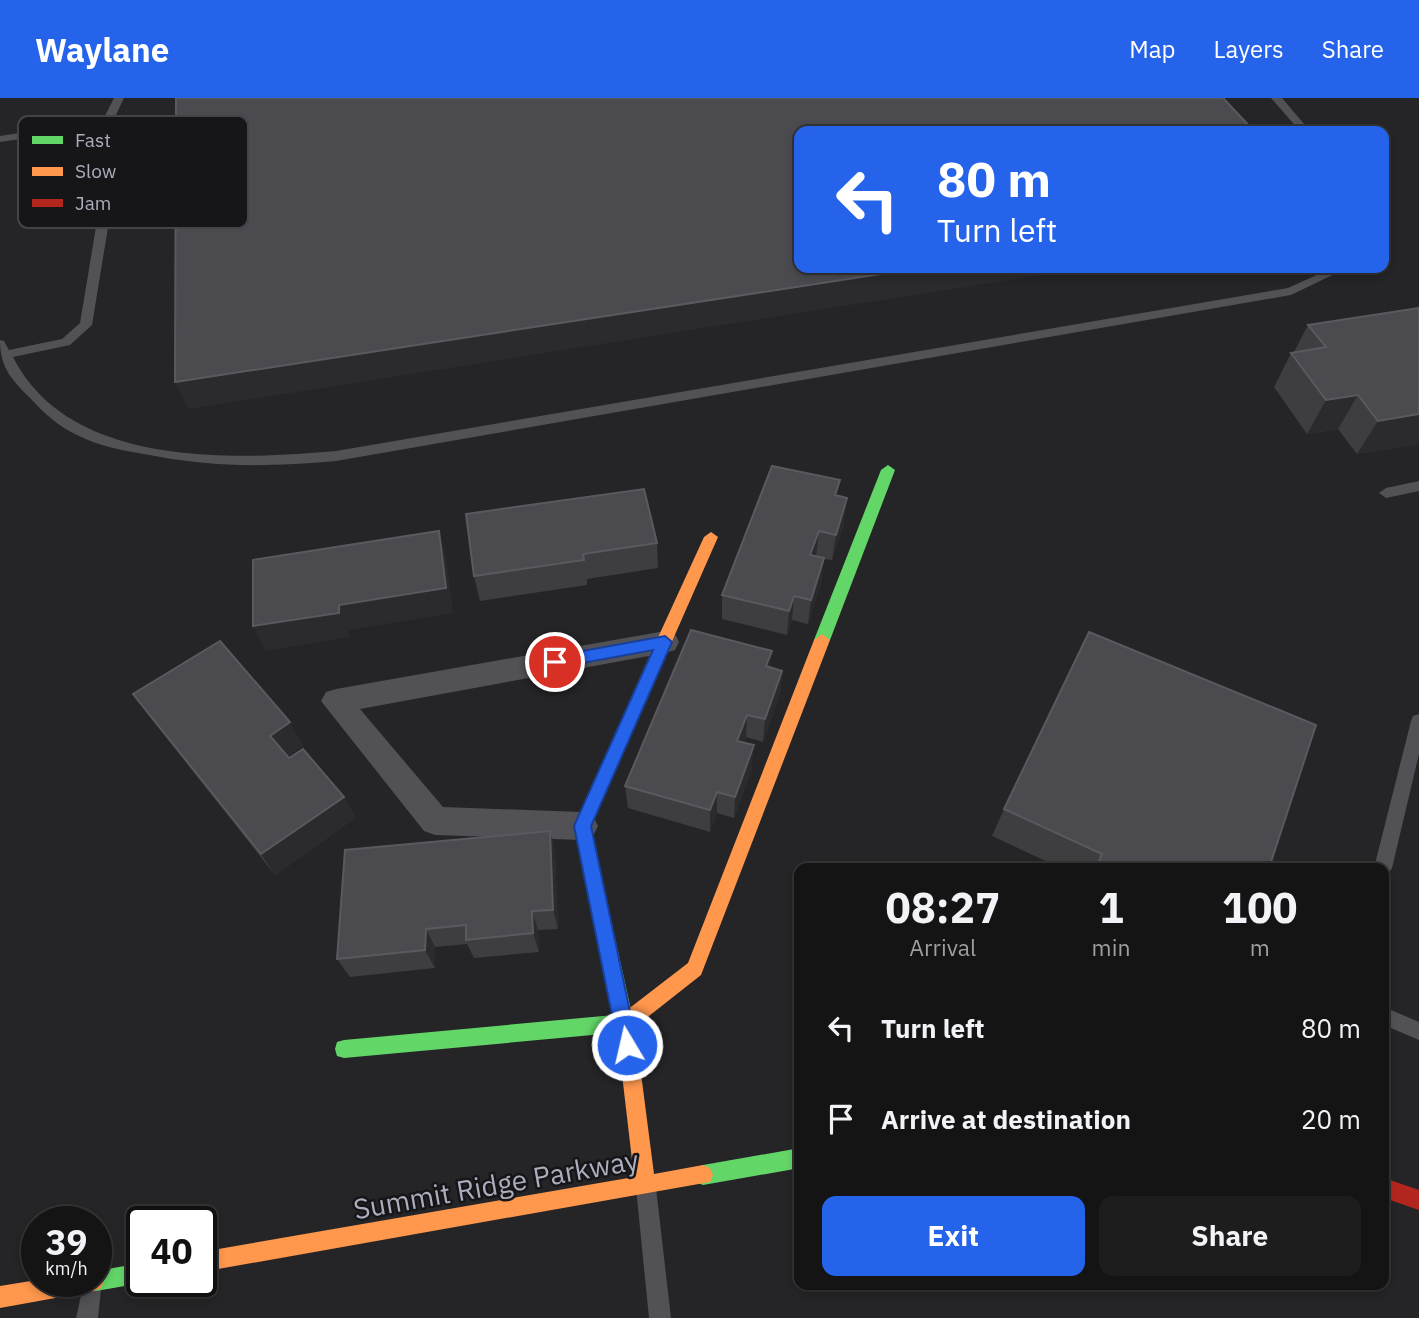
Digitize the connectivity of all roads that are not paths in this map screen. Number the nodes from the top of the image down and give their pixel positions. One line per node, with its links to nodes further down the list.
1 (119, 98): 3 (lane)
2 (1276, 98): 4 (lane)
3 (110, 116)
4 (1301, 126)
5 (18, 136): 6 (lane)
6 (0, 139)
7 (102, 228): 9 (lane)
8 (1331, 273): 9 (lane)
9 (3, 350)
10 (888, 470): 20 (street)
11 (1419, 486): 12 (lane)
12 (1386, 493)
13 (711, 537): 14 (street)
14 (665, 642): 17 (street); 17 (street)
15 (1419, 722): 16 (lane)
16 (1414, 762): 18 (lane)
17 (582, 826): 20 (street)
18 (1384, 863)
19 (1389, 1018): 21 (lane)
20 (625, 1023): 22 (street); 24 (street)
21 (1419, 1031)
22 (344, 1049)
23 (794, 1159): 24 (street, Summit Ridge Parkway)
24 (645, 1185): 27 (street, Summit Ridge Parkway); 32 (lane)
25 (1389, 1190): 26 (street)
26 (1419, 1200)
27 (217, 1259)
28 (21, 1293): 29 (street)
29 (0, 1297)
30 (91, 1297): 31 (lane)
31 (87, 1318)
32 (660, 1318)

